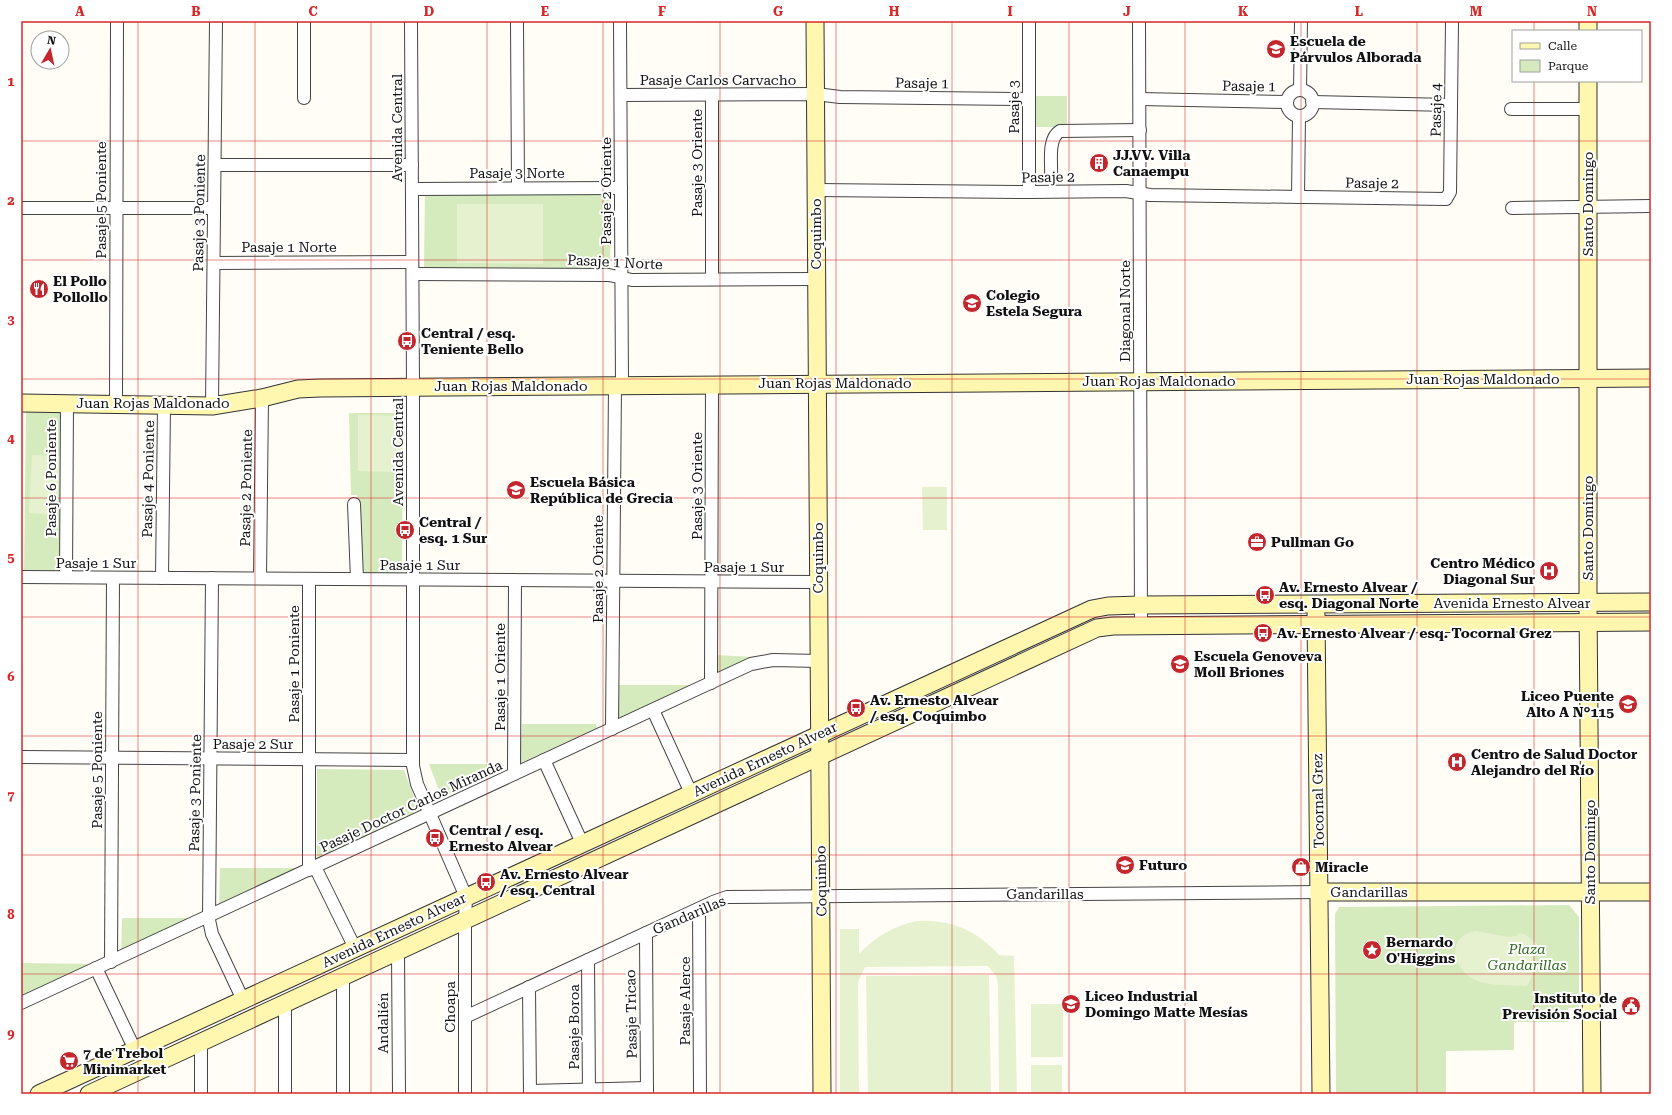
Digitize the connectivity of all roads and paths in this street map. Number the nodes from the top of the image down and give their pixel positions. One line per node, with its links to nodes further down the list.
1 (117, 21): 41 (street, Pasaje 5 Poniente)
2 (216, 21): 27 (street, Pasaje 3 Poniente)
3 (304, 21): 17 (street)
4 (411, 21): 28 (street, Avenida Central)
5 (518, 21): 30 (street)
6 (620, 21): 16 (street, Pasaje 2 Oriente)
7 (815, 21): 14 (street, Coquimbo)
8 (1029, 21): 18 (street, Pasaje 3)
9 (1140, 21): 19 (street, Diagonal Norte)
10 (1301, 21): 13 (street)
11 (1452, 21): 22 (street, Pasaje 4)
12 (1588, 82): 24 (street, Santo Domingo)
13 (1300, 90): 20 (street); 21 (street)
14 (816, 94): 15 (street, Pasaje Carlos Carvacho); 18 (street, Pasaje 1); 33 (street, Coquimbo)
15 (712, 95): 16 (street, Pasaje Carlos Carvacho); 47 (street, Pasaje 3 Oriente)
16 (621, 96): 31 (street, Pasaje 2 Oriente)
17 (304, 98)
18 (1029, 99): 34 (street, Pasaje 3)
19 (1140, 99): 20 (street, Pasaje 1); 26 (street, Diagonal Norte)
20 (1287, 102): 25 (street)
21 (1312, 102): 22 (street); 25 (street)
22 (1451, 105): 37 (street, Pasaje 4)
23 (1511, 109): 24 (street)
24 (1588, 110): 39 (street, Santo Domingo)
25 (1299, 116): 36 (street)
26 (1140, 130): 29 (street); 35 (street, Diagonal Norte)
27 (215, 165): 28 (street); 42 (street, Pasaje 3 Poniente)
28 (412, 165): 32 (street, Avenida Central)
29 (1052, 176)
30 (518, 188): 31 (street, Pasaje 3 Norte); 32 (street, Pasaje 3 Norte)
31 (621, 188): 46 (street, Pasaje 2 Oriente)
32 (412, 189): 45 (street, Avenida Central)
33 (816, 190): 34 (street, Pasaje 2); 48 (street, Coquimbo)
34 (1029, 192): 35 (street, Pasaje 2)
35 (1140, 193): 36 (street, Pasaje 2); 51 (street, Diagonal Norte)
36 (1298, 197): 37 (street, Pasaje 2)
37 (1448, 198)
38 (1651, 206): 39 (street)
39 (1588, 207): 43 (street); 49 (street, Santo Domingo)
40 (21, 208): 41 (street)
41 (116, 208): 42 (street); 59 (street, Pasaje 5 Poniente)
42 (214, 208): 44 (street, Pasaje 3 Poniente)
43 (1512, 208)
44 (214, 263): 45 (street, Pasaje 1 Norte); 61 (street, Pasaje 3 Poniente)
45 (412, 268): 46 (street, Pasaje 1 Norte); 55 (street, Avenida Central)
46 (622, 277): 47 (street, Pasaje 1 Norte); 54 (street, Pasaje 2 Oriente)
47 (712, 279): 48 (street, Pasaje 1 Norte)
48 (817, 279): 53 (street, Coquimbo)
49 (1588, 378): 50 (street, Juan Rojas Maldonado); 51 (street, Juan Rojas Maldonado); 76 (street, Santo Domingo)
50 (1651, 378)
51 (1140, 381): 53 (street, Juan Rojas Maldonado); 81 (street, Diagonal Norte)
52 (712, 384): 53 (street, Juan Rojas Maldonado); 54 (street, Juan Rojas Maldonado); 74 (street, Pasaje 3 Oriente)
53 (817, 384): 75 (street, Coquimbo)
54 (619, 385): 55 (street, Juan Rojas Maldonado); 73 (street, Pasaje 2 Oriente)
55 (413, 387): 56 (street, Juan Rojas Maldonado); 71 (street, Avenida Central)
56 (262, 398): 61 (street, Juan Rojas Maldonado); 68 (street, Pasaje 2 Poniente)
57 (21, 403): 58 (street, Juan Rojas Maldonado)
58 (67, 403): 59 (street, Juan Rojas Maldonado); 64 (street, Pasaje 6 Poniente)
59 (116, 404): 60 (street, Juan Rojas Maldonado)
60 (164, 405): 61 (street, Juan Rojas Maldonado); 66 (street, Pasaje 4 Poniente)
61 (212, 406)
62 (354, 504): 70 (street)
63 (21, 577): 64 (street, Pasaje 1 Sur)
64 (66, 577): 65 (street, Pasaje 1 Sur)
65 (113, 578): 66 (street, Pasaje 1 Sur); 97 (street, Pasaje 5 Poniente)
66 (162, 578): 67 (street, Pasaje 1 Sur)
67 (212, 578): 68 (street, Pasaje 1 Sur); 98 (street, Pasaje 3 Poniente)
68 (260, 578): 69 (street, Pasaje 1 Sur)
69 (309, 579): 70 (street, Pasaje 1 Sur); 99 (street, Pasaje 1 Poniente)
70 (357, 579): 71 (street, Pasaje 1 Sur)
71 (413, 579): 72 (street, Pasaje 1 Sur); 100 (street, Avenida Central)
72 (515, 580): 73 (street, Pasaje 1 Sur); 102 (street, Pasaje 1 Oriente)
73 (613, 581): 74 (street, Pasaje 1 Sur); 93 (street, Pasaje 2 Oriente)
74 (711, 581): 75 (street, Pasaje 1 Sur); 91 (street, Pasaje 3 Oriente)
75 (818, 582): 90 (street, Coquimbo)
76 (1588, 602): 77 (street, Avenida Ernesto Alvear); 78 (street, Avenida Ernesto Alvear); 84 (street, Santo Domingo)
77 (1651, 602)
78 (1453, 603): 80 (street, Avenida Ernesto Alvear); 87 (street)
79 (1316, 604): 80 (street, Avenida Ernesto Alvear); 81 (street, Avenida Ernesto Alvear); 85 (street, Tocornal Grez)
80 (1392, 604): 86 (street)
81 (1140, 605): 82 (street, Avenida Ernesto Alvear); 88 (street, Diagonal Norte)
82 (1085, 611): 89 (street); 94 (street, Avenida Ernesto Alvear)
83 (1651, 622): 84 (street, Avenida Ernesto Alvear)
84 (1588, 623): 87 (street, Avenida Ernesto Alvear); 109 (street, Santo Domingo)
85 (1316, 624): 86 (street, Avenida Ernesto Alvear); 88 (street, Avenida Ernesto Alvear); 107 (street, Tocornal Grez)
86 (1410, 624): 87 (street, Avenida Ernesto Alvear)
87 (1446, 624)
88 (1141, 625): 89 (street, Avenida Ernesto Alvear)
89 (1091, 631): 95 (street, Avenida Ernesto Alvear)
90 (819, 661): 91 (street, Pasaje Doctor Carlos Miranda); 94 (street, Coquimbo)
91 (711, 683): 92 (street, Pasaje Doctor Carlos Miranda)
92 (653, 710): 93 (street, Pasaje Doctor Carlos Miranda); 103 (street)
93 (612, 729): 101 (street, Pasaje Doctor Carlos Miranda)
94 (819, 734): 95 (street, Coquimbo); 103 (street, Avenida Ernesto Alvear)
95 (820, 756): 110 (street, Coquimbo); 114 (street, Avenida Ernesto Alvear)
96 (21, 757): 97 (street, Pasaje 2 Sur)
97 (112, 758): 98 (street, Pasaje 2 Sur); 119 (street, Pasaje 5 Poniente)
98 (210, 759): 99 (street, Pasaje 2 Sur); 113 (street, Pasaje 3 Poniente)
99 (309, 759): 100 (street, Pasaje 2 Sur); 106 (street, Pasaje 1 Poniente)
100 (412, 760): 104 (street, Avenida Central)
101 (544, 760): 102 (street, Pasaje Doctor Carlos Miranda); 105 (street)
102 (514, 774): 104 (street, Pasaje Doctor Carlos Miranda)
103 (691, 793): 105 (street, Avenida Ernesto Alvear)
104 (430, 814): 106 (street, Pasaje Doctor Carlos Miranda); 111 (street, Avenida Central)
105 (582, 843): 111 (street, Avenida Ernesto Alvear)
106 (312, 868): 113 (street, Pasaje Doctor Carlos Miranda); 116 (street, Pasaje 1 Poniente)
107 (1319, 892): 109 (street, Gandarillas); 110 (street, Gandarillas); 142 (street, Tocornal Grez)
108 (1651, 892): 109 (street, Gandarillas)
109 (1590, 893): 143 (street, Santo Domingo)
110 (821, 896): 112 (street, Gandarillas); 141 (street, Coquimbo)
111 (466, 897): 114 (street, Avenida Central); 116 (street, Avenida Ernesto Alvear)
112 (699, 909): 115 (street, Gandarillas); 140 (street, Pasaje Alerce)
113 (209, 916): 119 (street, Pasaje Doctor Carlos Miranda); 123 (street, Pasaje 3 Poniente)
114 (465, 920): 117 (street, Avenida Ernesto Alvear); 126 (street, Choapa)
115 (646, 933): 118 (street, Gandarillas); 130 (street, Pasaje Tricao)
116 (355, 948): 123 (street, Avenida Ernesto Alvear)
117 (398, 952): 121 (street, Avenida Ernesto Alvear); 138 (street, Andalién)
118 (588, 960): 122 (street, Gandarillas); 131 (street, Pasaje Boroa)
119 (111, 962): 120 (street, Pasaje Doctor Carlos Miranda)
120 (96, 968): 124 (street, Pasaje Doctor Carlos Miranda); 128 (street)
121 (343, 977): 125 (street, Avenida Ernesto Alvear); 137 (street)
122 (529, 987): 126 (street, Gandarillas); 132 (street)
123 (243, 1000): 128 (street, Avenida Ernesto Alvear)
124 (21, 1003)
125 (285, 1004): 127 (street, Avenida Ernesto Alvear); 136 (street)
126 (465, 1017): 139 (street, Choapa)
127 (201, 1042): 129 (street, Avenida Ernesto Alvear); 135 (street)
128 (135, 1050): 133 (street, Avenida Ernesto Alvear)
129 (114, 1088): 134 (street, Avenida Ernesto Alvear)
130 (647, 1091): 131 (street)
131 (589, 1092): 132 (street)
132 (530, 1093)
133 (39, 1094)
134 (89, 1094)
135 (201, 1094)
136 (285, 1094)
137 (343, 1094)
138 (398, 1094)
139 (465, 1094)
140 (700, 1094)
141 (822, 1094)
142 (1321, 1094)
143 (1592, 1094)

